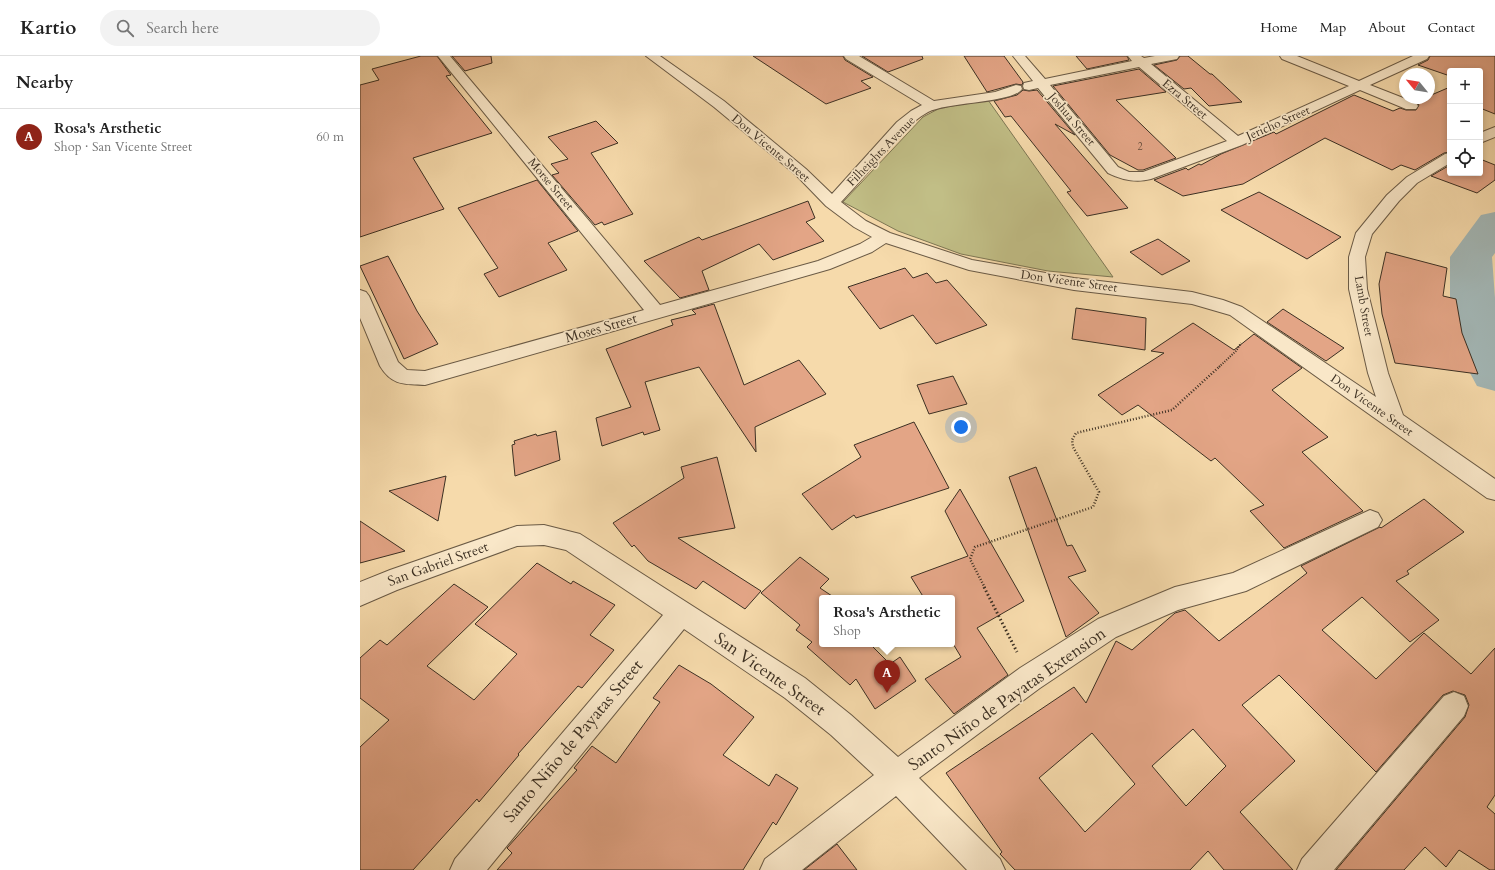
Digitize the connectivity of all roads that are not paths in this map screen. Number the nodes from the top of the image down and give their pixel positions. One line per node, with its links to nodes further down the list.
1 (444, 56): 23 (street, Morse Street)
2 (652, 56): 20 (street, Don Vicente Street)
3 (850, 56): 11 (street)
4 (1019, 56): 9 (street, Joshua Street)
5 (1173, 56): 8 (street, Filheights Avenue)
6 (1286, 56): 10 (street)
7 (1423, 56): 10 (street, Jericho Street)
8 (1137, 59): 9 (street, Filheights Avenue); 16 (street, Ezra Street)
9 (1042, 84): 11 (street, Filheights Avenue); 19 (street, Joshua Street)
10 (1361, 86): 12 (street); 16 (street, Jericho Street)
11 (932, 106): 20 (street, Filheights Avenue)
12 (1411, 106)
13 (1495, 131): 14 (street)
14 (1483, 137)
15 (1482, 140): 17 (street)
16 (1237, 142): 19 (street, Jericho Street)
17 (1495, 145)
18 (1447, 159): 24 (street, Lamb Street)
19 (1129, 176)
20 (832, 203): 21 (street, Don Vicente Street)
21 (884, 237): 23 (street, Moses Street); 24 (street, Don Vicente Street)
22 (360, 296): 23 (street, Moses Street)
23 (656, 312)
24 (1394, 421): 25 (street, Don Vicente Street)
25 (1495, 492)
26 (1370, 520): 31 (street, Santo Niño de Payatas Extension)
27 (517, 536): 28 (street, San Gabriel Street); 29 (street, San Vicente Street)
28 (360, 594)
29 (681, 613): 31 (street, San Vicente Street); 32 (street, Santo Niño de Payatas Street)
30 (1454, 706): 35 (street)
31 (897, 776): 33 (street, Santo Niño de Payatas Extension); 34 (street, San Vicente Street)
32 (466, 870)
33 (776, 870)
34 (989, 870)
35 (1313, 870)

